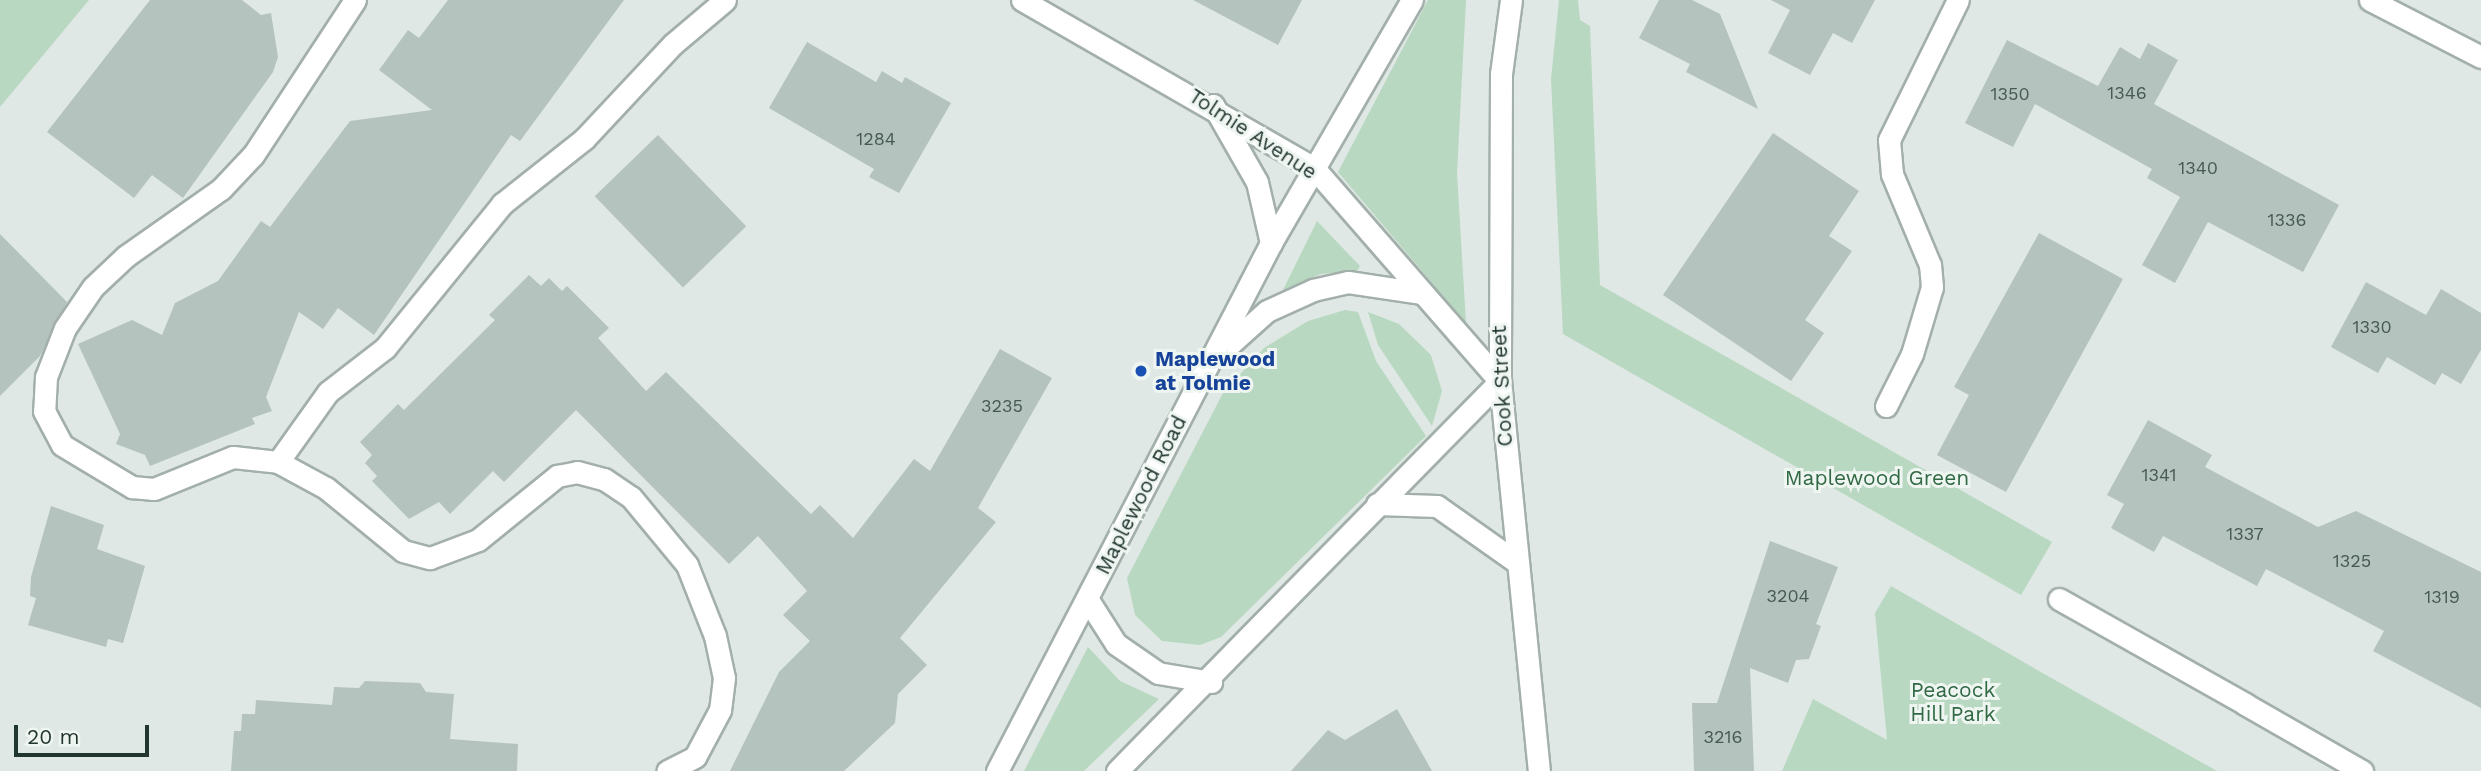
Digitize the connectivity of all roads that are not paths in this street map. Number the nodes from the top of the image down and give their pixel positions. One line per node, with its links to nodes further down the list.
1 (355, 0): 16 (street)
2 (725, 0): 16 (street)
3 (1022, 0): 9 (street, Tolmie Avenue)
4 (1412, 0): 10 (street, Maplewood Road)
5 (1511, 0): 14 (street, Cook Street)
6 (1958, 0): 15 (street)
7 (2370, 0): 8 (street)
8 (2481, 57)
9 (1213, 105): 10 (street, Tolmie Avenue); 11 (street)
10 (1313, 167): 11 (street, Maplewood Road); 12 (street, Tolmie Avenue)
11 (1271, 243): 13 (street, Maplewood Road)
12 (1422, 293): 13 (street); 14 (street, Tolmie Avenue)
13 (1207, 365): 20 (street, Maplewood Road)
14 (1500, 381): 17 (street); 18 (street, Cook Street)
15 (1886, 406)
16 (278, 462): 22 (street)
17 (1377, 503): 18 (street); 21 (street)
18 (1515, 561): 25 (street, Cook Street)
19 (2059, 599): 26 (street)
20 (1088, 600): 21 (street); 23 (street, Maplewood Road)
21 (1211, 682): 24 (street)
22 (667, 771)
23 (997, 771)
24 (1117, 771)
25 (1539, 771)
26 (2362, 771)

